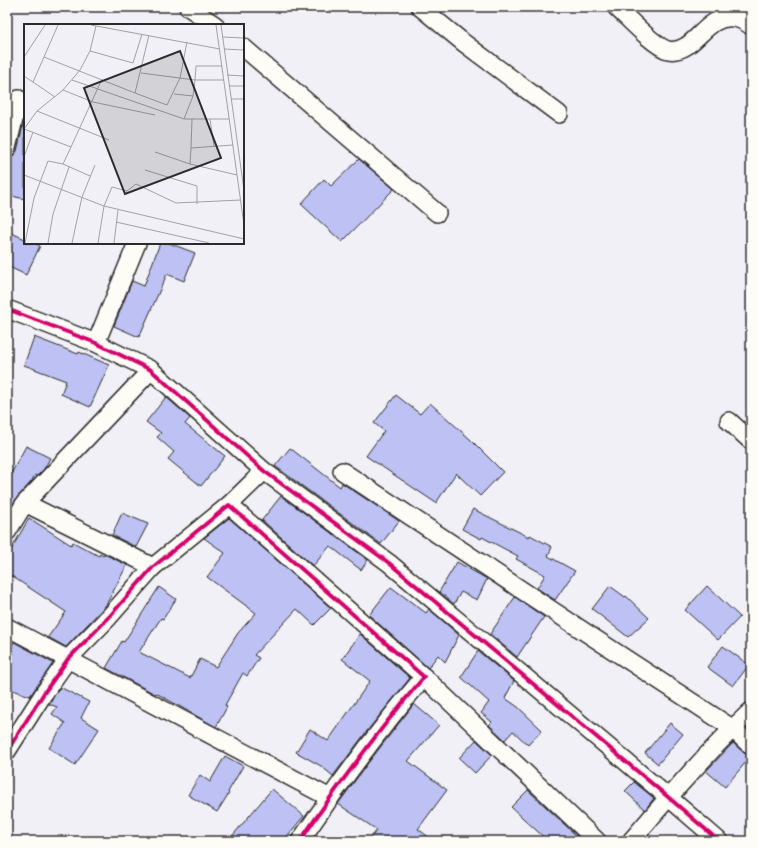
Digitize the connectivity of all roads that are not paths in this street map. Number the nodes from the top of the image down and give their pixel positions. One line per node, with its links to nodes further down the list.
1 (188, 7): 4 (street)
2 (420, 7): 8 (street)
3 (616, 7): 5 (street)
4 (214, 24)
5 (751, 26)
6 (244, 48): 10 (street)
7 (17, 98): 9 (street)
8 (559, 114)
9 (7, 148)
10 (436, 213)
11 (138, 244): 13 (street)
12 (7, 309): 13 (street)
13 (96, 343): 14 (street)
14 (151, 370): 18 (street); 19 (street)
15 (729, 421): 16 (street)
16 (751, 441)
17 (342, 471): 27 (street)
18 (264, 472): 20 (street); 30 (street)
19 (25, 503): 21 (street); 22 (street)
20 (229, 504): 22 (street); 25 (street)
21 (7, 532)
22 (153, 567): 24 (street)
23 (7, 627): 24 (street)
24 (68, 659): 29 (street); 31 (street)
25 (424, 677): 31 (street); 33 (street)
26 (751, 711): 27 (street)
27 (732, 728): 28 (street); 30 (street)
28 (751, 746)
29 (7, 751)
30 (668, 797): 34 (street); 35 (street)
31 (330, 798): 32 (street)
32 (300, 841)
33 (597, 841)
34 (631, 841)
35 (719, 841)

